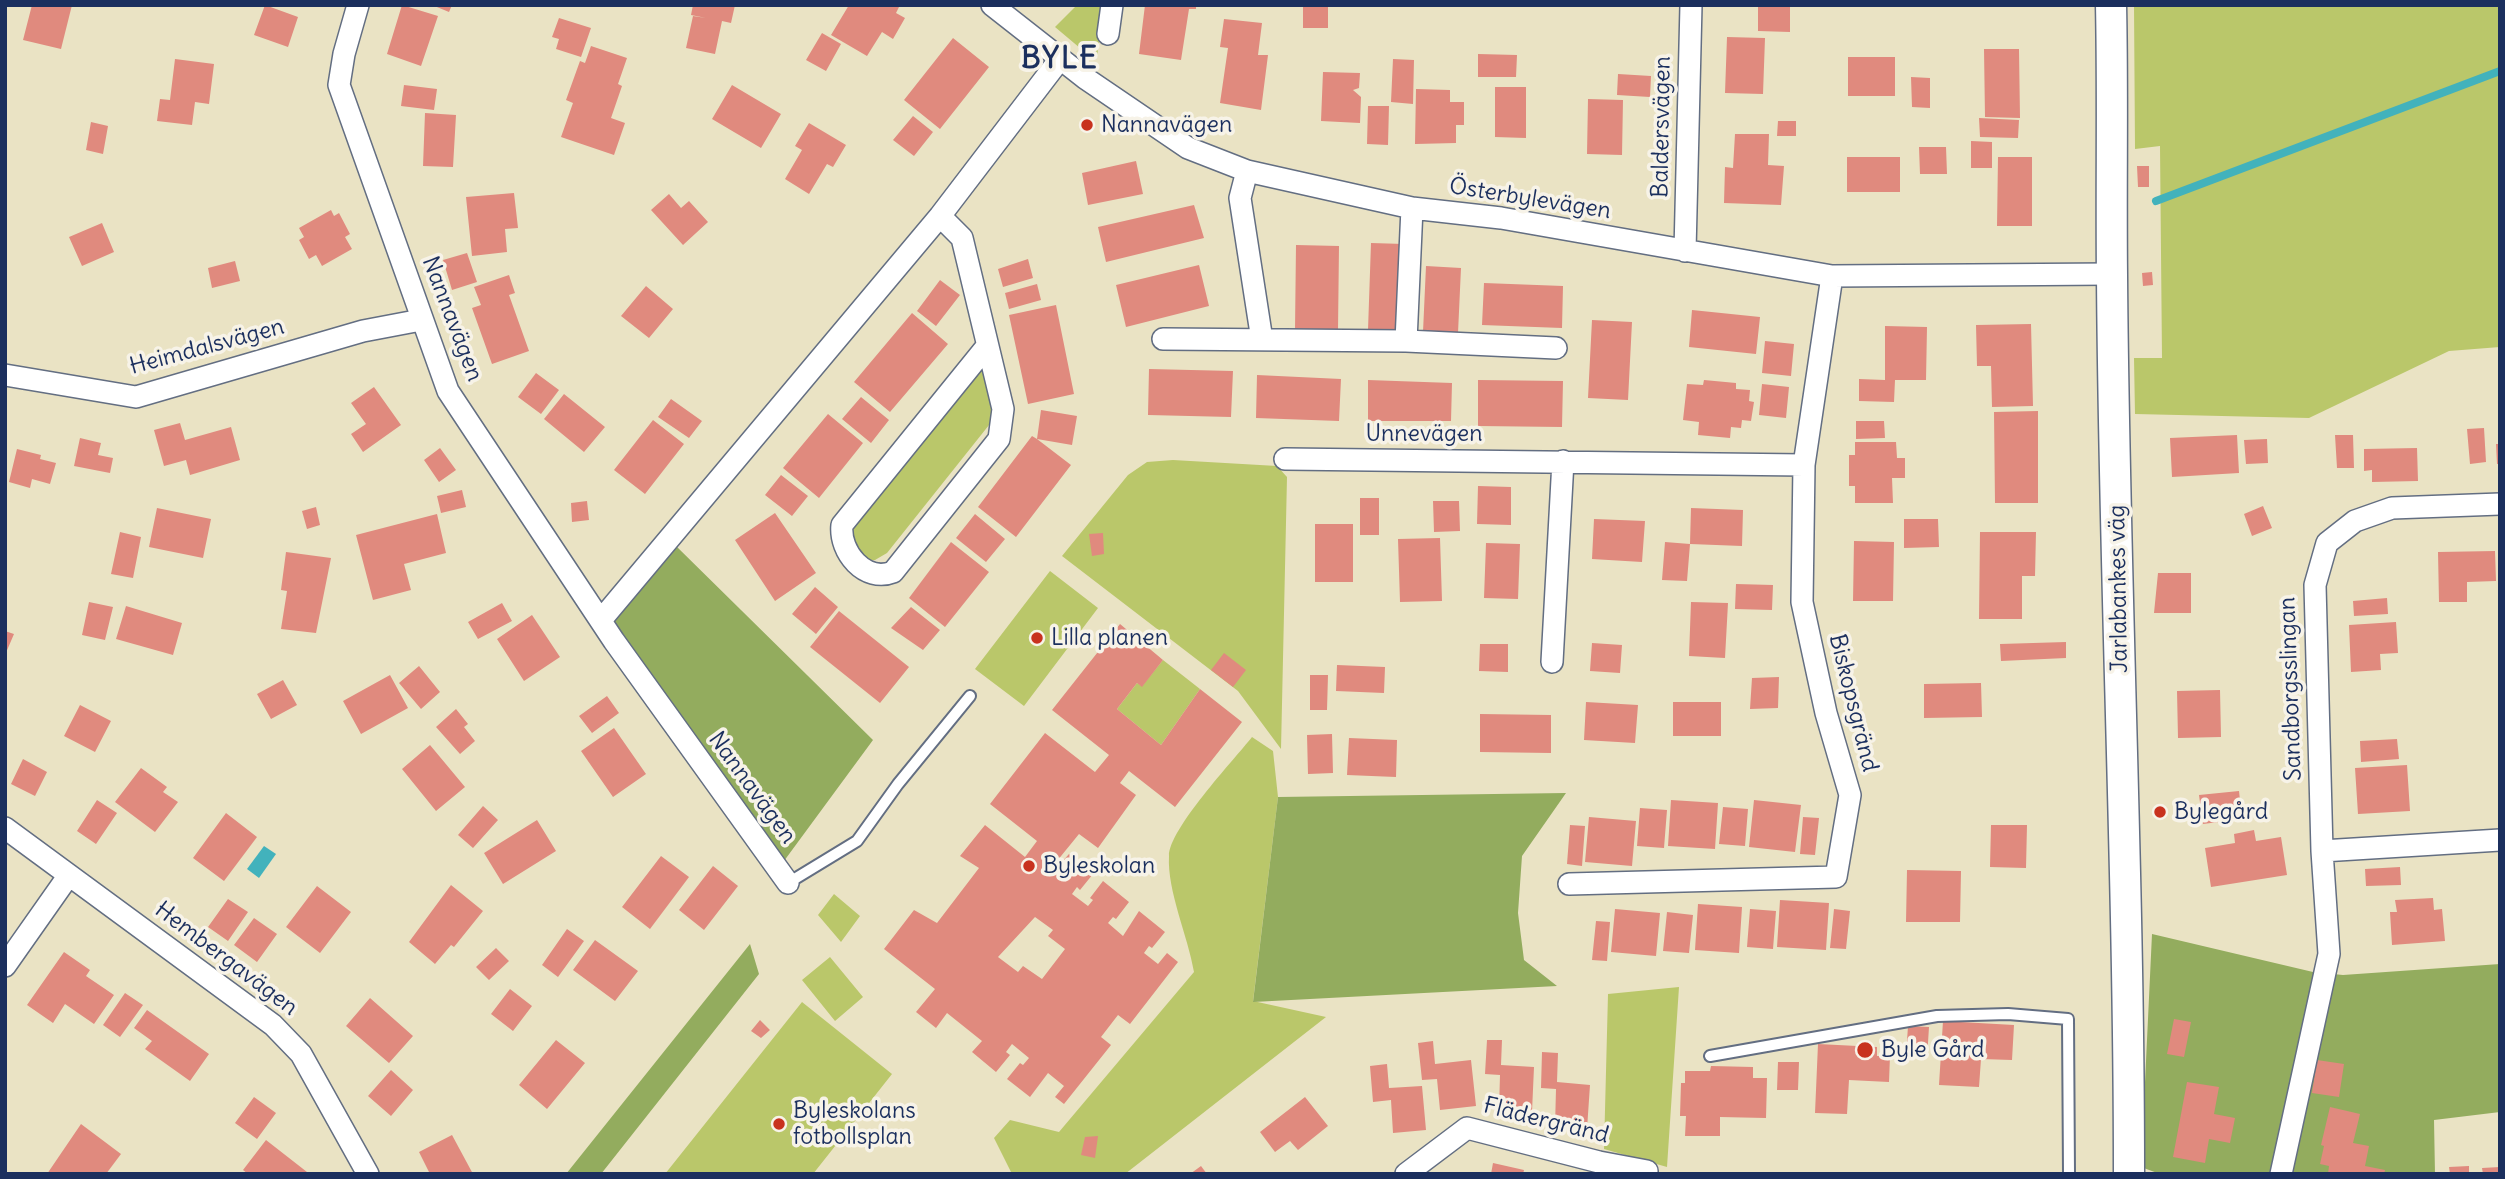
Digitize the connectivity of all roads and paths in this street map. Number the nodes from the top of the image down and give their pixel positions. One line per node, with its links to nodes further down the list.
1 (358, 5): 14 (street, Nannavägen)
2 (992, 5): 7 (street, Österbylevägen)
3 (1112, 5): 6 (street)
4 (1691, 5): 11 (street, Baldersvägen)
5 (2111, 5): 12 (main road, Jarlabankes väg)
6 (1108, 34)
7 (1060, 59): 8 (street, Österbylevägen); 10 (street)
8 (1247, 171): 9 (street, Österbylevägen); 16 (street)
9 (1412, 208): 11 (street, Österbylevägen); 17 (street)
10 (940, 216): 18 (street); 25 (street)
11 (1685, 251): 13 (street, Österbylevägen)
12 (2112, 274): 13 (street, Österbylevägen); 40 (main road, Jarlabankes väg)
13 (1832, 276): 23 (street, Biskopsgränd)
14 (421, 320): 20 (street, Heimdalsvägen); 25 (street, Nannavägen)
15 (1163, 339): 16 (street)
16 (1262, 340): 17 (street)
17 (1406, 341): 19 (street)
18 (987, 346): 18 (street)
19 (1556, 348)
20 (5, 375)
21 (1285, 459): 22 (street, Unnevägen)
22 (1563, 461): 23 (street, Unnevägen); 26 (street)
23 (1804, 466): 33 (street, Biskopsgränd)
24 (2500, 504): 30 (street, Sandborgsslingan)
25 (601, 620): 32 (street, Nannavägen)
26 (1552, 662)
27 (970, 695): 32 (lane)
28 (5, 828): 31 (street, Hembergavägen)
29 (2500, 840): 30 (street)
30 (2322, 851): 41 (street, Sandborgsslingan)
31 (69, 875): 34 (street); 37 (street, Hembergavägen)
32 (788, 883)
33 (1569, 884)
34 (5, 966)
35 (1710, 1056): 39 (lane)
36 (1647, 1171): 38 (street, Flädergränd)
37 (368, 1174)
38 (1406, 1174)
39 (2069, 1174)
40 (2129, 1174)
41 (2281, 1174)

